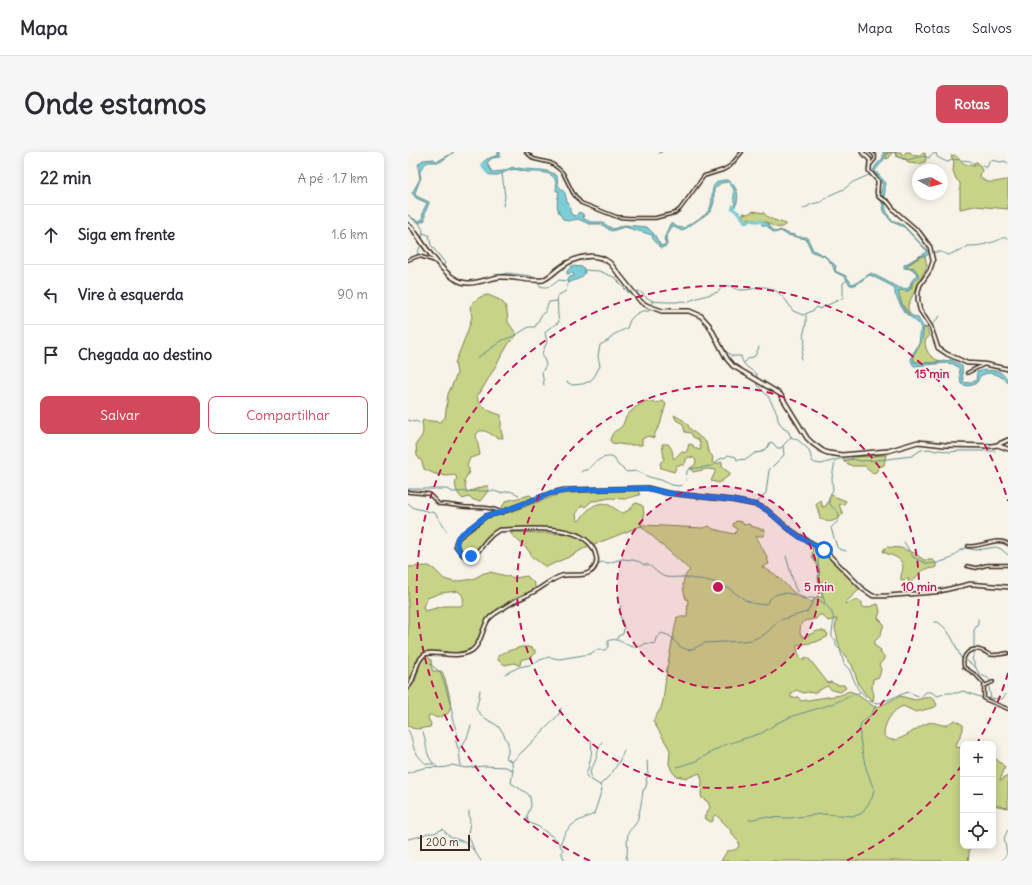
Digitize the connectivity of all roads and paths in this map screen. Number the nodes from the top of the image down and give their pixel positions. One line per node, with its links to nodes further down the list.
1 (526, 152): 2 (street)
2 (742, 152)
3 (862, 152): 5 (street)
4 (871, 152): 5 (street)
5 (870, 165): 9 (street)
6 (408, 225): 8 (main road)
7 (408, 260): 8 (street)
8 (437, 262): 13 (main road)
9 (984, 364): 10 (street); 11 (street)
10 (1008, 369)
11 (967, 373)
12 (1008, 440): 13 (main road)
13 (997, 445): 14 (street)
14 (1008, 449)
15 (408, 492): 16 (street)
16 (502, 512): 21 (street); 25 (street)
17 (1008, 544): 18 (street)
18 (968, 546)
19 (1008, 565): 20 (street)
20 (966, 566)
21 (1008, 587)
22 (1008, 653): 24 (street)
23 (993, 682): 24 (street)
24 (985, 685): 26 (street)
25 (408, 687)
26 (1008, 710)

